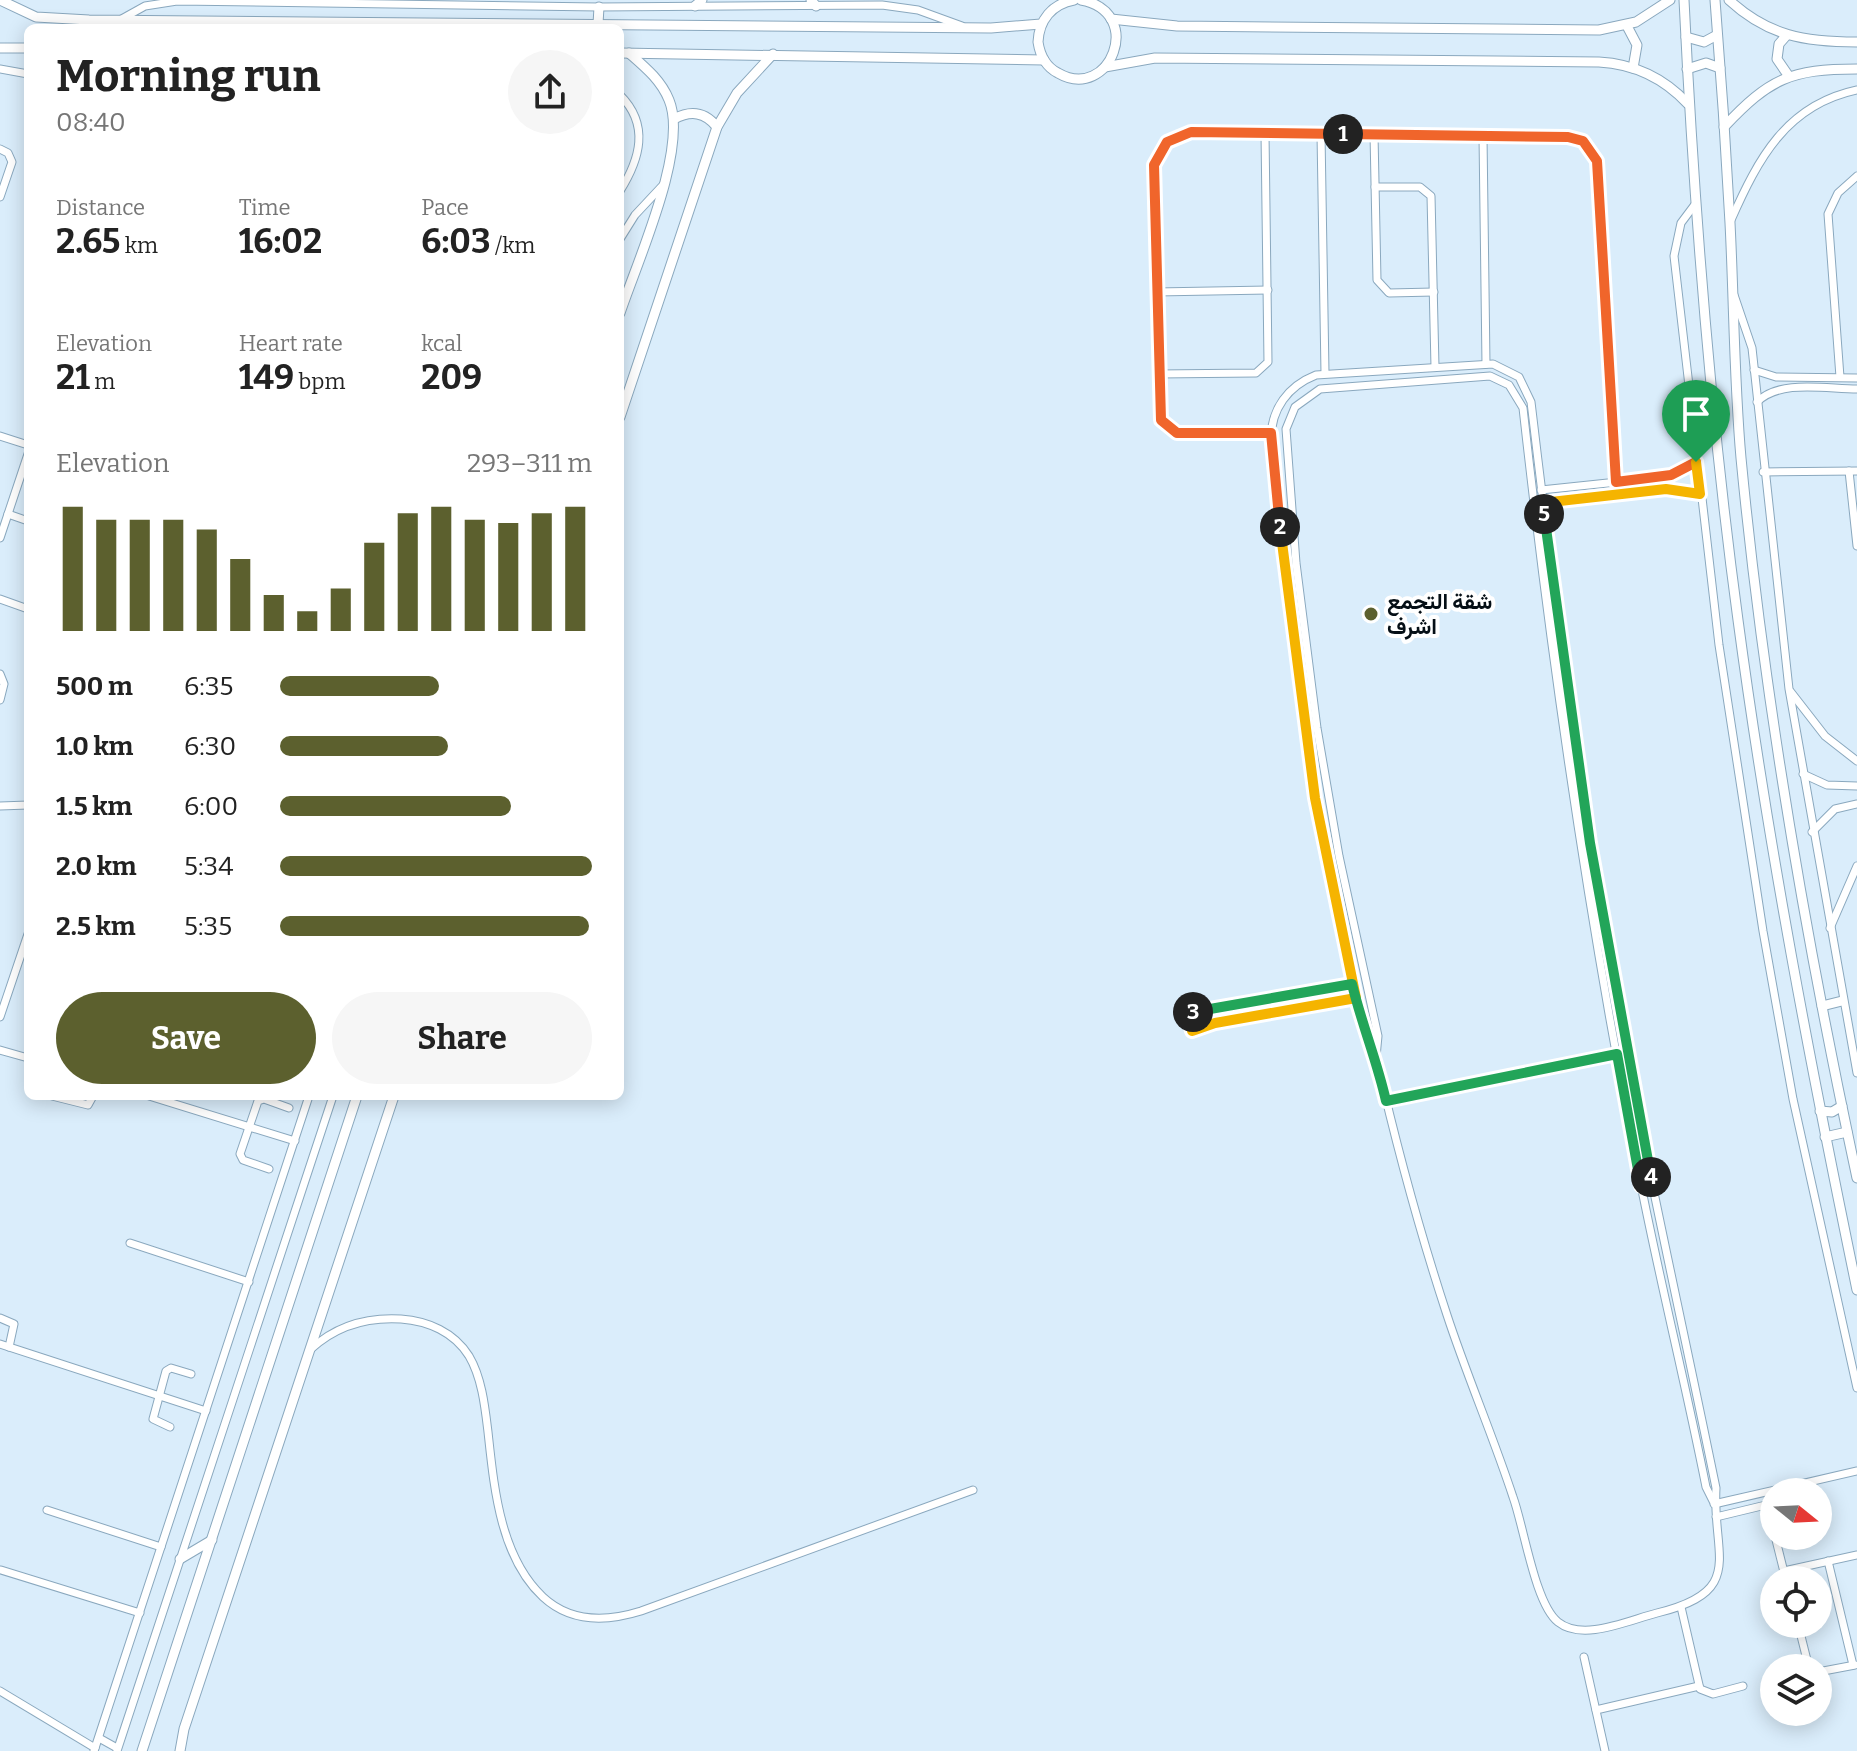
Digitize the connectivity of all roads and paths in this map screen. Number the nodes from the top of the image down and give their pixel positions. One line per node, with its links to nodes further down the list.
1 (1047, 0): 16 (street)
2 (1074, 0): 16 (street)
3 (1081, 0): 14 (street)
4 (1670, 0): 21 (street)
5 (1684, 0): 25 (street)
6 (1715, 0): 23 (street)
7 (1729, 0): 24 (street)
8 (243, 1): 9 (street); 18 (street)
9 (268, 1): 10 (street)
10 (552, 3): 15 (street)
11 (699, 3): 12 (street); 15 (street)
12 (813, 3): 22 (street)
13 (1, 4): 18 (street)
14 (1101, 5): 17 (street)
15 (599, 7): 19 (street)
16 (1044, 19): 22 (street); 31 (street)
17 (1111, 19): 21 (street); 32 (street)
18 (117, 21): 19 (street)
19 (598, 24)
20 (624, 24): 22 (street)
21 (1627, 26): 33 (street)
22 (964, 27)
23 (1717, 35): 25 (street); 34 (street)
24 (1786, 36): 26 (street); 39 (street)
25 (1686, 37): 36 (street)
26 (1857, 42)
27 (0, 48): 28 (street)
28 (24, 48)
29 (625, 53): 30 (street); 43 (street)
30 (773, 54): 31 (street); 44 (street)
31 (1044, 60): 32 (street)
32 (1105, 67): 33 (street)
33 (1633, 68): 42 (street)
34 (1720, 68): 36 (street); 45 (street)
35 (0, 69): 38 (street)
36 (1687, 69): 42 (street)
37 (1857, 69): 39 (street)
38 (24, 73)
39 (1788, 75): 45 (street)
40 (1857, 90): 57 (street)
41 (624, 100): 52 (street)
42 (1689, 105): 56 (street)
43 (674, 119): 44 (street); 53 (street)
44 (717, 127): 73 (street)
45 (1724, 127): 57 (street)
46 (1265, 133): 47 (street); 59 (street); 60 (street)
47 (1321, 134): 48 (street); 67 (street)
48 (1374, 134): 49 (street); 54 (street)
49 (1483, 136): 64 (street); 83 (street)
50 (0, 149): 55 (street)
51 (1857, 176): 69 (street)
52 (624, 184)
53 (664, 184): 58 (street); 63 (street)
54 (1375, 187): 61 (street); 61 (street)
55 (0, 197)
56 (1696, 203): 77 (street); 138 (street)
57 (1730, 222): 62 (street)
58 (624, 233)
59 (1268, 290): 60 (street); 68 (street)
60 (1156, 292): 68 (street)
61 (1434, 292): 65 (street)
62 (1733, 292): 66 (street); 121 (street)
63 (624, 301)
64 (1486, 364): 65 (street); 85 (street)
65 (1435, 367): 67 (street)
66 (1754, 370): 69 (street); 72 (street)
67 (1325, 373): 74 (street)
68 (1158, 374): 74 (street)
69 (1840, 377): 70 (street)
70 (1857, 378)
71 (1857, 389): 72 (street)
72 (1757, 402): 80 (street)
73 (624, 405)
74 (1271, 433): 87 (street)
75 (0, 436): 76 (street)
76 (24, 444)
77 (1696, 462): 81 (street); 89 (street)
78 (24, 466): 91 (street)
79 (1853, 471): 80 (street); 94 (street)
80 (1763, 472): 98 (street)
81 (1671, 475): 82 (street); 86 (street)
82 (1637, 480): 83 (street); 88 (street)
83 (1616, 482): 85 (street)
84 (1290, 488): 85 (street); 87 (street); 100 (street)
85 (1538, 488): 90 (street); 110 (street)
86 (1673, 489): 88 (street); 89 (street)
87 (1276, 490): 101 (street)
88 (1638, 492): 90 (street)
89 (1700, 494): 154 (street)
90 (1542, 503): 109 (street)
91 (8, 514): 92 (street); 93 (street)
92 (24, 520)
93 (0, 538)
94 (1857, 546)
95 (0, 599): 96 (street)
96 (24, 608)
97 (0, 674): 99 (street)
98 (1789, 689): 102 (street); 103 (street)
99 (0, 700)
100 (1317, 728): 101 (street); 112 (street)
101 (1305, 731): 113 (street)
102 (1857, 761)
103 (1803, 774): 104 (street); 108 (street)
104 (1857, 786)
105 (1857, 804): 108 (street)
106 (24, 805): 107 (street)
107 (0, 806)
108 (1812, 832): 114 (street)
109 (1590, 843): 110 (street); 116 (street)
110 (1580, 844): 117 (street)
111 (1857, 866): 114 (street)
112 (1351, 918): 113 (street); 126 (street)
113 (1338, 921): 118 (street)
114 (1829, 930): 120 (street)
115 (24, 946): 122 (street)
116 (1610, 963): 117 (street); 145 (street)
117 (1600, 965): 124 (street)
118 (1352, 984): 119 (street); 119 (street)
119 (1356, 998): 126 (street)
120 (1842, 1001): 121 (street); 127 (street)
121 (1822, 1006): 136 (street)
122 (0, 1017)
123 (0, 1050): 125 (street)
124 (1617, 1054): 135 (street); 146 (street)
125 (24, 1057)
126 (1376, 1057): 135 (street)
127 (1857, 1073)
128 (64, 1100): 129 (street)
129 (91, 1100)
130 (162, 1100): 139 (street)
131 (308, 1100): 142 (street)
132 (332, 1100): 167 (street)
133 (356, 1100): 164 (street)
134 (393, 1100): 152 (street)
135 (1386, 1101): 171 (street)
136 (1842, 1106): 138 (street); 140 (street)
137 (289, 1108): 139 (street)
138 (1820, 1111): 141 (street)
139 (249, 1127): 142 (street); 143 (street)
140 (1847, 1132): 141 (street); 144 (street)
141 (1825, 1137): 149 (street)
142 (295, 1141): 148 (street)
143 (269, 1169)
144 (1857, 1178)
145 (1652, 1183): 146 (street); 160 (street)
146 (1641, 1186): 160 (street)
147 (130, 1243): 148 (street)
148 (249, 1282): 156 (street)
149 (1857, 1290)
150 (0, 1318): 151 (street)
151 (4, 1346): 155 (street)
152 (310, 1351): 159 (street); 184 (street)
153 (191, 1374): 155 (street)
154 (1857, 1388)
155 (159, 1396): 156 (street); 157 (street)
156 (206, 1411): 165 (street)
157 (170, 1427)
158 (1857, 1471): 160 (street)
159 (973, 1490)
160 (1714, 1502): 163 (street)
161 (1760, 1507): 163 (street)
162 (47, 1510): 165 (street)
163 (1716, 1517): 171 (street)
164 (212, 1540): 167 (street); 183 (street)
165 (161, 1547): 172 (street)
166 (1857, 1555): 168 (street)
167 (180, 1559): 182 (street)
168 (1828, 1561): 169 (street); 174 (street)
169 (1814, 1566)
170 (1, 1570): 172 (street)
171 (1681, 1607): 176 (street)
172 (140, 1613): 180 (street)
173 (1584, 1657): 179 (street)
174 (1855, 1665): 175 (street)
175 (1832, 1669)
176 (1699, 1686): 177 (street); 179 (street)
177 (1743, 1686)
178 (0, 1691): 181 (street)
179 (1596, 1710): 185 (street)
180 (99, 1738): 181 (street); 182 (street)
181 (95, 1749)
182 (117, 1750)
183 (142, 1751)
184 (180, 1751)
185 (1605, 1751)

